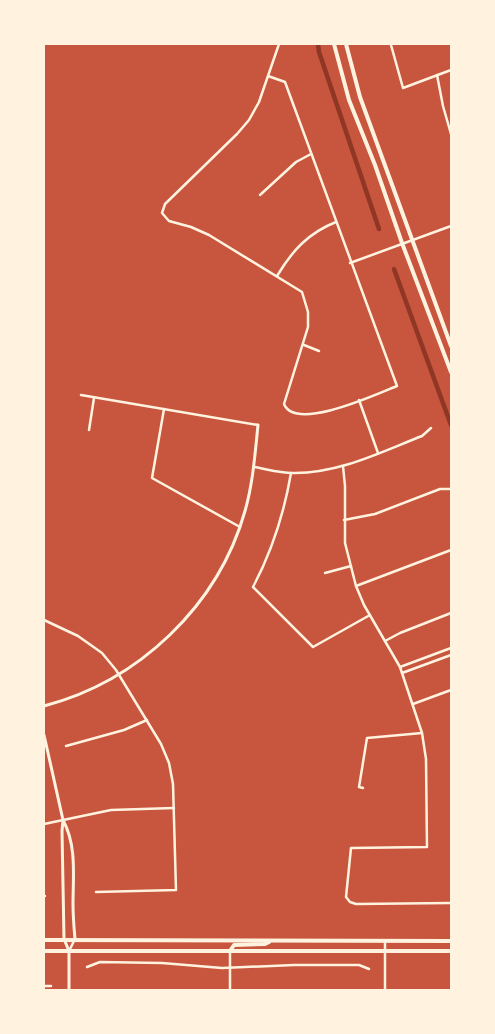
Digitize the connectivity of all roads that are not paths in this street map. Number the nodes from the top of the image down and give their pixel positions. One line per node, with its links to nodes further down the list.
1 (279, 44): 7 (street)
2 (334, 44): 14 (main road)
3 (346, 44): 13 (main road)
4 (391, 45): 6 (street)
5 (451, 70): 6 (street)
6 (438, 75): 8 (street)
7 (268, 76): 9 (street); 16 (street)
8 (451, 134)
9 (311, 154): 10 (street); 11 (street)
10 (260, 195)
11 (336, 222): 15 (street); 16 (street)
12 (451, 226): 13 (street)
13 (411, 240): 14 (street); 18 (main road)
14 (402, 244): 15 (street); 20 (main road)
15 (350, 263): 23 (street)
16 (277, 276): 17 (street)
17 (304, 345): 19 (street); 23 (street)
18 (451, 346)
19 (319, 351)
20 (451, 372)
21 (81, 395): 22 (street)
22 (94, 398): 24 (street); 27 (street)
23 (359, 400): 28 (street)
24 (164, 409): 25 (street); 34 (street)
25 (258, 425): 30 (street)
26 (431, 428): 28 (street)
27 (89, 430)
28 (378, 453): 29 (street)
29 (343, 466): 31 (street); 33 (street)
30 (254, 467): 31 (street); 34 (street)
31 (291, 473): 40 (street)
32 (451, 489): 33 (street)
33 (344, 520): 36 (street)
34 (240, 527): 47 (street)
35 (451, 550): 38 (street)
36 (350, 566): 37 (street); 38 (street)
37 (325, 573)
38 (356, 586): 40 (street)
39 (451, 614): 42 (street)
40 (370, 615): 42 (street)
41 (44, 620): 47 (street)
42 (385, 641): 45 (street)
43 (451, 648): 45 (street)
44 (451, 655): 46 (street)
45 (400, 667): 46 (street)
46 (402, 673): 49 (street)
47 (119, 674): 50 (street); 51 (street)
48 (451, 690): 49 (street)
49 (413, 704): 52 (street)
50 (44, 706)
51 (147, 720): 54 (street); 56 (street)
52 (422, 733): 55 (street); 60 (street)
53 (44, 735): 57 (street)
54 (66, 746)
55 (363, 788)
56 (174, 808): 57 (street); 59 (street)
57 (63, 820): 58 (street); 62 (street); 63 (street)
58 (44, 824)
59 (96, 892)
60 (451, 903)
61 (44, 940): 62 (main road)
62 (64, 940): 63 (main road); 68 (street)
63 (74, 940): 64 (main road); 68 (street)
64 (271, 941): 65 (main road); 69 (main road)
65 (384, 941): 66 (main road); 70 (street)
66 (451, 941)
67 (44, 951): 68 (main road)
68 (69, 951): 69 (main road); 77 (street)
69 (230, 951): 70 (main road); 73 (street)
70 (384, 951): 71 (main road); 79 (street)
71 (451, 952)
72 (87, 967): 73 (street)
73 (230, 968): 74 (street); 78 (street)
74 (368, 969)
75 (44, 986): 76 (street)
76 (52, 986)
77 (69, 990)
78 (230, 990)
79 (385, 990)

